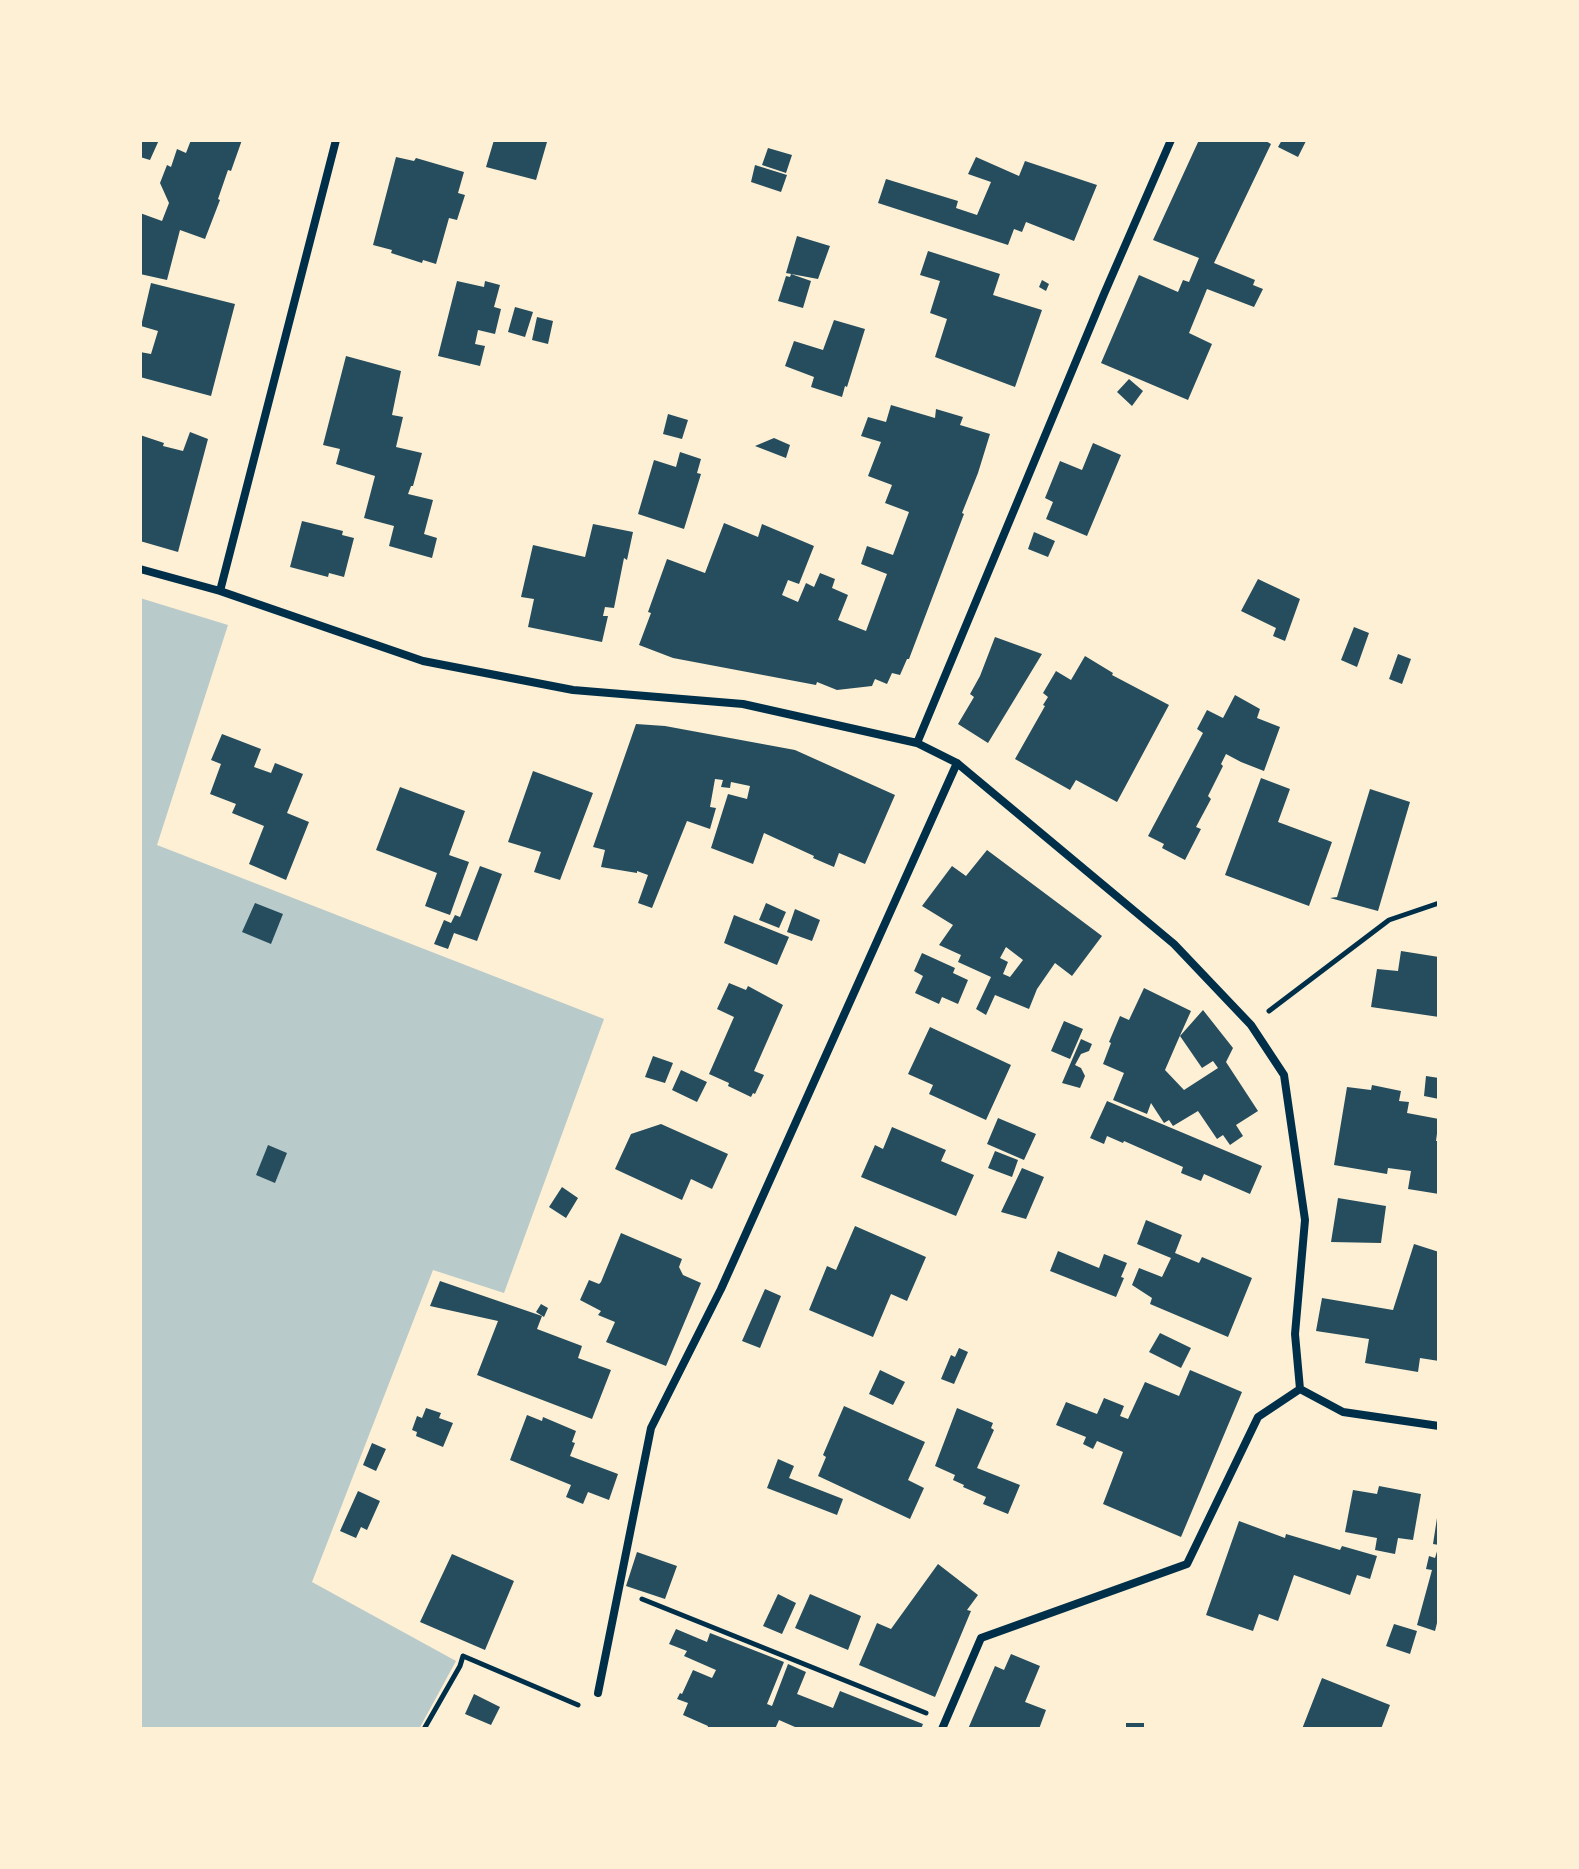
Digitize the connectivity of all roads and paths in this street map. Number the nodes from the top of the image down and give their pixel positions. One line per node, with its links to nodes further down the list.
1 (336, 140): 4 (street)
2 (1171, 140): 5 (street)
3 (140, 569): 4 (street)
4 (220, 591): 5 (street)
5 (917, 743): 6 (street)
6 (957, 763): 8 (street); 11 (street)
7 (1439, 903): 8 (path)
8 (1251, 1025): 9 (street)
9 (1300, 1389): 10 (street); 14 (street)
10 (1439, 1426)
11 (619, 1589): 12 (street); 14 (path)
12 (598, 1693)
13 (590, 1710): 15 (path)
14 (944, 1725)
15 (424, 1729)

